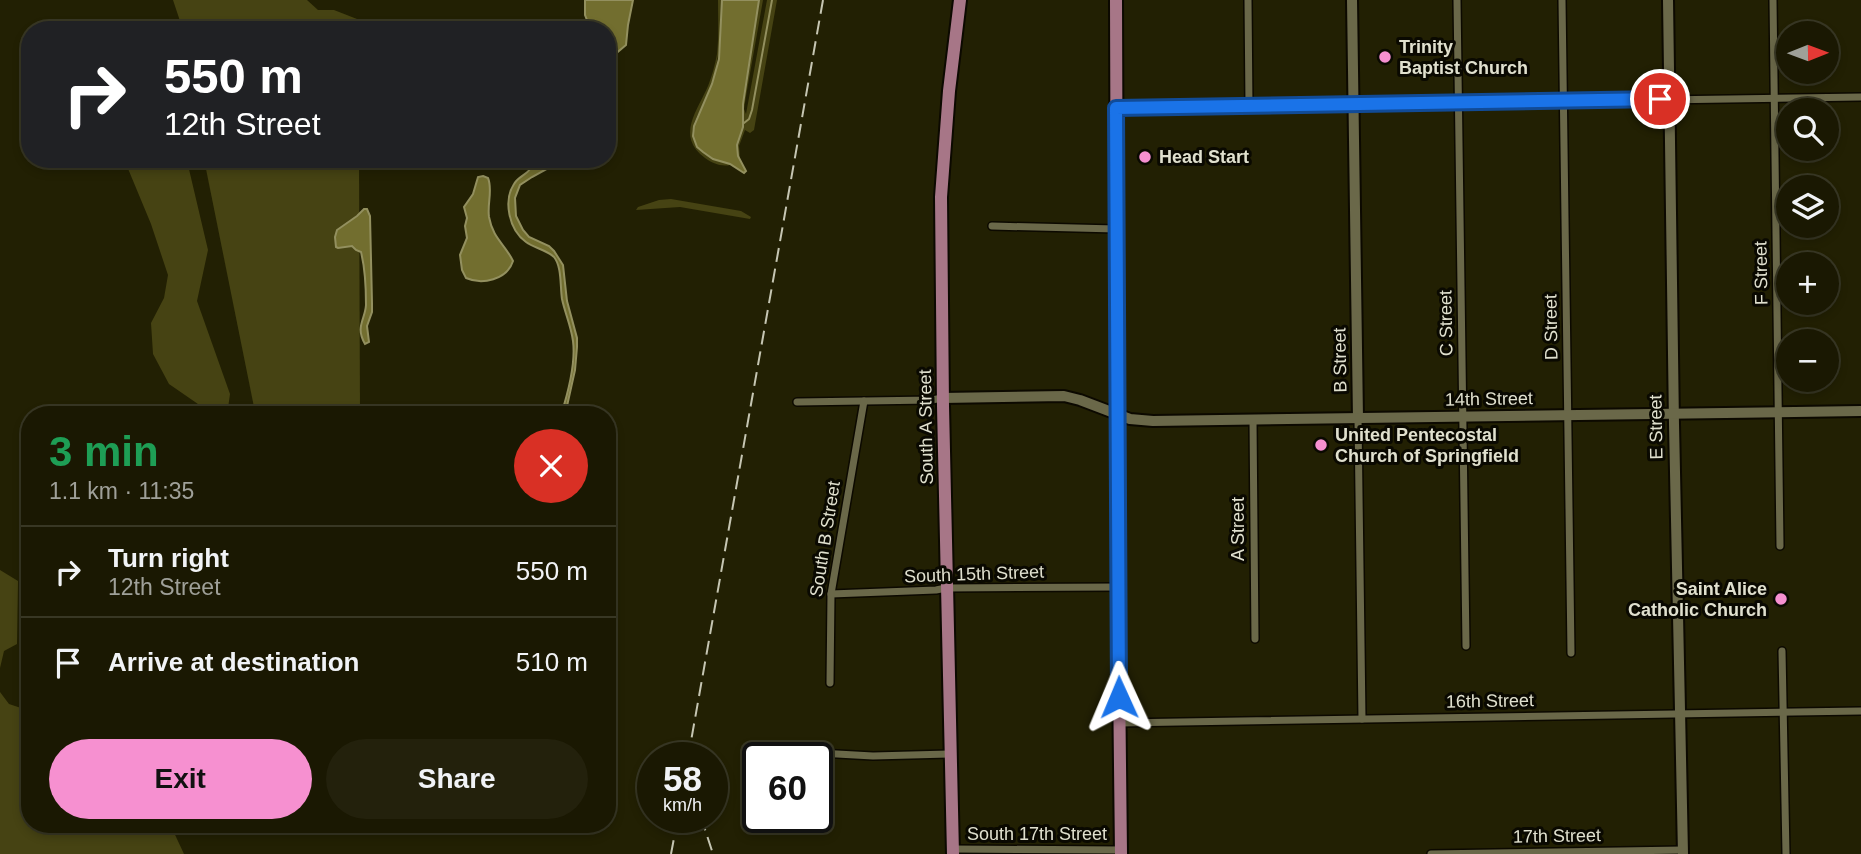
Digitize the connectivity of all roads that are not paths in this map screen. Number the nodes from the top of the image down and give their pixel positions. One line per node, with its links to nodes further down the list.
1 (960, 0): 19 (main road, South A Street)
2 (1116, 0): 16 (main road)
3 (1248, 0): 15 (street)
4 (1352, 0): 14 (street, B Street)
5 (1457, 0): 13 (street, C Street)
6 (1562, 0): 12 (street, D Street)
7 (1668, 0): 11 (street, E Street)
8 (1773, 0): 10 (street, F Street)
9 (1861, 97): 10 (street)
10 (1774, 98): 11 (street); 23 (street, F Street)
11 (1669, 99): 12 (street); 24 (street, E Street)
12 (1563, 101): 13 (street); 26 (street, D Street)
13 (1459, 103): 14 (street); 27 (street, C Street)
14 (1353, 104): 15 (street); 28 (street, B Street)
15 (1249, 106): 16 (street)
16 (1116, 108): 18 (main road)
17 (992, 226): 18 (street)
18 (1116, 229): 25 (main road)
19 (942, 398): 21 (street); 25 (street, 14th Street); 32 (main road, South A Street)
20 (797, 401): 21 (street)
21 (864, 401): 33 (street, South B Street)
22 (1861, 411): 23 (street, 14th Street)
23 (1779, 412): 24 (street, 14th Street); 30 (street, F Street)
24 (1673, 414): 26 (street, 14th Street); 41 (street, E Street)
25 (1118, 415): 29 (street, 14th Street); 31 (main road)
26 (1568, 415): 27 (street, 14th Street); 37 (street, D Street)
27 (1463, 417): 28 (street, 14th Street); 35 (street, C Street)
28 (1358, 419): 29 (street, 14th Street); 42 (street, B Street)
29 (1253, 420): 34 (street, A Street)
30 (1780, 546)
31 (1118, 587): 32 (street, South 15th Street); 43 (main road)
32 (946, 588): 33 (street, South 15th Street); 45 (main road, South A Street)
33 (831, 594): 38 (street, South B Street)
34 (1255, 639)
35 (1466, 646)
36 (1782, 651): 40 (street)
37 (1571, 653)
38 (830, 683)
39 (1861, 711): 40 (street, 16th Street)
40 (1784, 712): 41 (street, 16th Street); 50 (street)
41 (1680, 713): 42 (street, 16th Street); 48 (street, E Street)
42 (1362, 719): 43 (street, 16th Street)
43 (1119, 723): 47 (main road)
44 (833, 754): 45 (street)
45 (949, 754): 46 (main road, South A Street)
46 (953, 852): 47 (street, South 17th Street)
47 (1121, 852)
48 (1683, 852): 49 (street, 17th Street)
49 (1431, 854)
50 (1786, 854)

